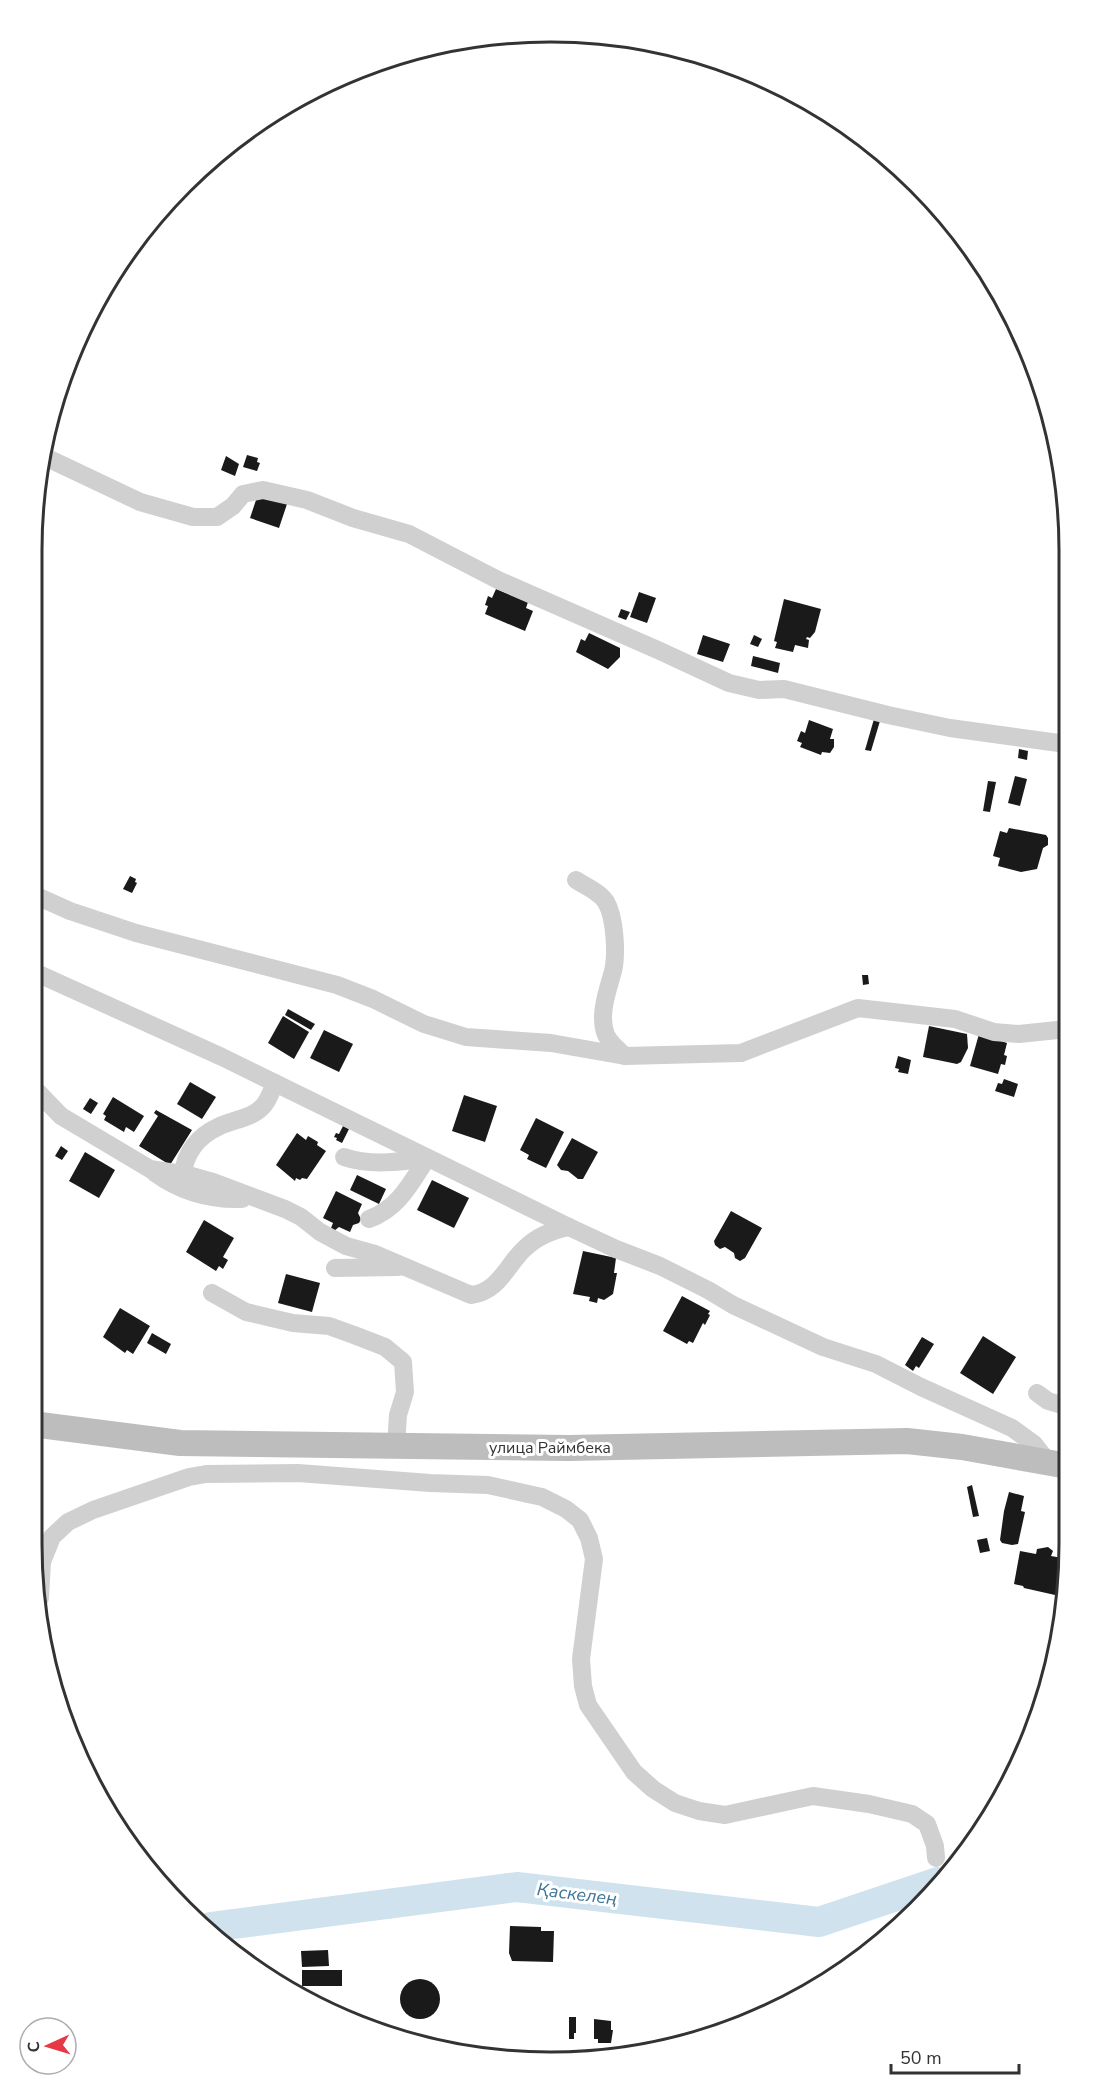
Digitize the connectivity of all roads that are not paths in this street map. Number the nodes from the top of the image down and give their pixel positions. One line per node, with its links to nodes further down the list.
1 (50, 460): 2 (street)
2 (1059, 743)
3 (576, 880): 7 (street)
4 (42, 898): 7 (street)
5 (42, 976): 8 (street)
6 (1059, 1030): 7 (street)
7 (625, 1056)
8 (275, 1083): 11 (street); 13 (street)
9 (42, 1096): 12 (street)
10 (344, 1157): 11 (street)
11 (427, 1158): 15 (street); 16 (street)
12 (150, 1169): 13 (street); 14 (street)
13 (183, 1174): 14 (street)
14 (256, 1199): 17 (street)
15 (369, 1219)
16 (569, 1227): 17 (street); 24 (street)
17 (404, 1267): 18 (street)
18 (335, 1268)
19 (212, 1293): 23 (street)
20 (1037, 1393): 21 (street)
21 (1059, 1404)
22 (42, 1425): 23 (street, улица Раймбека)
23 (396, 1446): 24 (street, улица Раймбека)
24 (1058, 1464)
25 (43, 1561): 26 (street)
26 (936, 1858)

